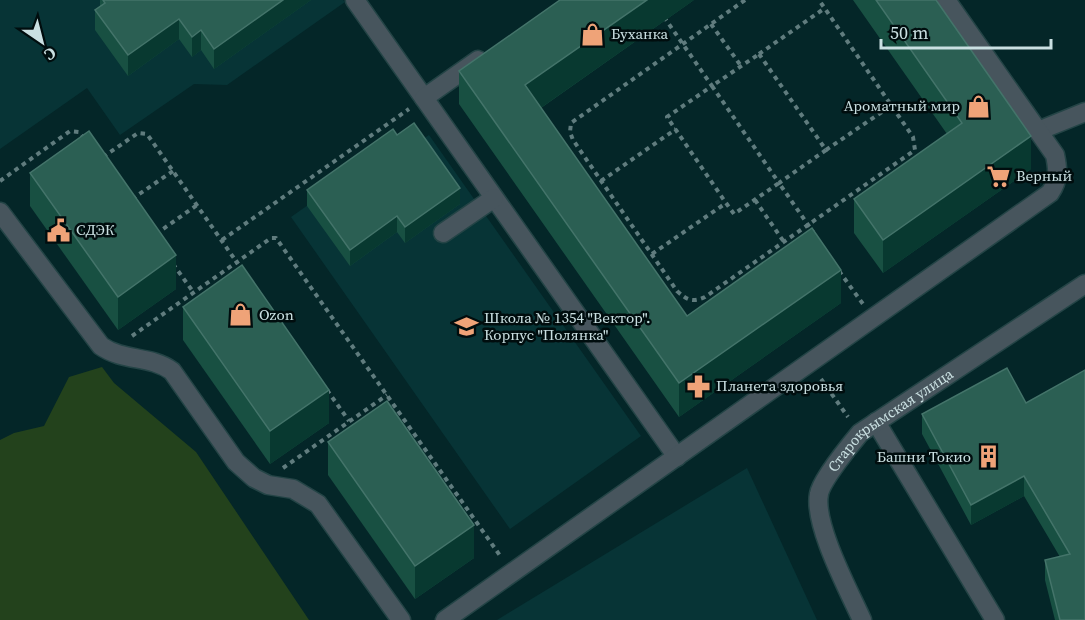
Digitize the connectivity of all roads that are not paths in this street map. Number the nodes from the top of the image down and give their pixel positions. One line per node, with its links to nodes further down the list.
1 (946, 0): 6 (street)
2 (359, 1): 4 (street)
3 (493, 50): 4 (street)
4 (424, 98): 7 (street)
5 (1085, 112): 6 (street)
6 (1038, 131): 12 (street)
7 (494, 198): 9 (street); 12 (street)
8 (0, 212): 13 (street)
9 (443, 233)
10 (1085, 284): 11 (street, Старокрымская улица)
11 (876, 422): 15 (street, Старокрымская улица); 16 (street)
12 (677, 457): 14 (street)
13 (401, 620)
14 (445, 620)
15 (862, 620)
16 (996, 620)

